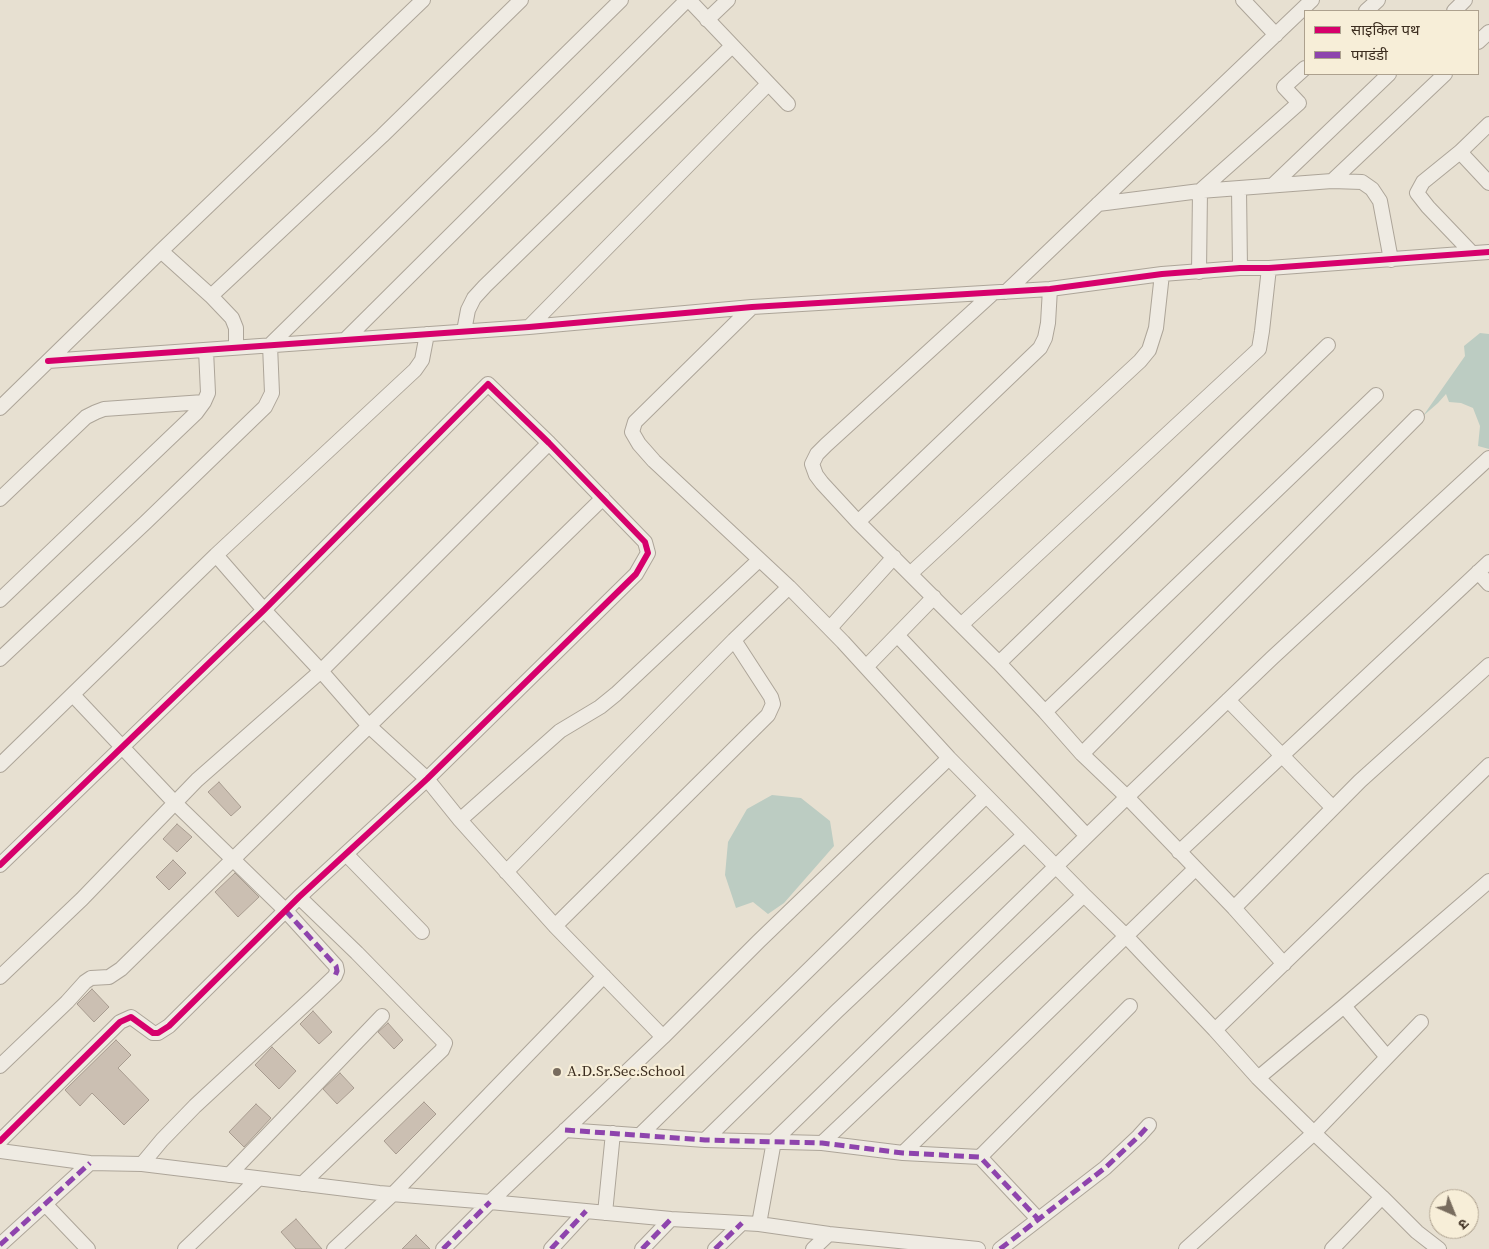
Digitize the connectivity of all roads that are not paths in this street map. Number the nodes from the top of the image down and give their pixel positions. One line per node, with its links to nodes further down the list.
1 (423, 0): 30 (street)
2 (521, 0): 40 (street)
3 (621, 0): 46 (street)
4 (688, 0): 12 (street); 45 (street)
5 (728, 0): 12 (street)
6 (1243, 0): 14 (street)
7 (1312, 0): 14 (street)
8 (1378, 0): 10 (street)
9 (1466, 0): 11 (street)
10 (1367, 10)
11 (1455, 10)
12 (707, 20): 16 (street)
13 (1489, 32): 15 (street)
14 (1276, 35): 29 (street)
15 (1479, 41)
16 (732, 46): 20 (street); 43 (street)
17 (1304, 69): 28 (street)
18 (1388, 75): 26 (street)
19 (1444, 75): 24 (street)
20 (768, 84): 21 (street); 42 (street)
21 (788, 104)
22 (1489, 124): 23 (street)
23 (1460, 152): 25 (street); 32 (street)
24 (1332, 181): 26 (street); 33 (street)
25 (1489, 183)
26 (1273, 185): 27 (street)
27 (1239, 189): 28 (street); 34 (street)
28 (1200, 191): 29 (street); 36 (street)
29 (1098, 204): 39 (street)
30 (161, 251): 40 (street); 50 (street)
31 (1489, 252): 32 (street)
32 (1472, 253): 33 (street)
33 (1391, 260): 35 (street)
34 (1240, 268): 35 (street); 36 (street)
35 (1269, 268): 71 (street)
36 (1199, 272): 37 (street)
37 (1162, 274): 38 (street); 65 (street)
38 (1050, 289): 39 (street); 59 (street)
39 (1000, 292): 41 (street); 59 (street)
40 (211, 296): 48 (street)
41 (752, 306): 42 (street); 62 (street)
42 (529, 326): 43 (street)
43 (464, 331): 44 (street)
44 (427, 334): 45 (street); 60 (street)
45 (345, 340): 46 (street)
46 (270, 345): 48 (street); 75 (street)
47 (1328, 345): 76 (street)
48 (236, 347): 49 (street)
49 (206, 350): 50 (street); 52 (street)
50 (48, 361): 53 (street)
51 (1376, 395): 82 (street)
52 (204, 402): 58 (street); 69 (street)
53 (0, 408)
54 (1417, 417): 85 (street)
55 (549, 443): 57 (street); 70 (street); 79 (street)
56 (1489, 458): 81 (street)
57 (603, 498): 83 (street); 90 (street)
58 (0, 499)
59 (858, 522): 61 (street)
60 (216, 555): 70 (street); 80 (street)
61 (894, 557): 65 (street); 72 (street)
62 (759, 560): 67 (street); 95 (street)
63 (1489, 562): 64 (street)
64 (1478, 572): 66 (street); 86 (street)
65 (910, 574): 68 (street)
66 (1489, 584)
67 (789, 587): 72 (street); 74 (street)
68 (934, 597): 71 (street); 73 (street)
69 (0, 600)
70 (264, 610): 79 (street); 84 (street)
71 (961, 625): 76 (street)
72 (830, 628): 78 (street)
73 (897, 635): 78 (street); 97 (street)
74 (734, 640): 104 (street); 110 (street)
75 (0, 659)
76 (999, 663): 82 (street)
77 (1489, 665): 94 (street)
78 (866, 667): 87 (street)
79 (321, 670): 83 (street); 93 (street)
80 (73, 696): 84 (street); 88 (street)
81 (1228, 700): 86 (street); 92 (street)
82 (1045, 712): 85 (street)
83 (369, 726): 90 (street); 100 (street)
84 (122, 748): 93 (street); 101 (street)
85 (1082, 754): 92 (street)
86 (1282, 756): 94 (street); 98 (street)
87 (950, 758): 91 (street); 121 (street)
88 (0, 765)
89 (1489, 765): 113 (street)
90 (427, 779): 95 (street); 99 (street)
91 (986, 796): 96 (street); 129 (street)
92 (1127, 797): 97 (street); 98 (street)
93 (174, 803): 100 (street); 115 (street)
94 (1333, 808): 108 (street)
95 (460, 820): 104 (street)
96 (1024, 835): 102 (street); 130 (street)
97 (1088, 836): 102 (street)
98 (1179, 852): 103 (street)
99 (346, 854): 107 (street); 111 (street)
100 (234, 860): 109 (street); 123 (street)
101 (0, 865)
102 (1057, 866): 106 (street); 131 (street)
103 (1195, 869): 108 (street); 112 (street)
104 (506, 872): 110 (street)
105 (1489, 881): 117 (street)
106 (1084, 895): 112 (street); 133 (street)
107 (299, 897): 109 (street); 141 (street)
108 (1234, 908): 113 (street)
109 (285, 910): 132 (street); 138 (street)
110 (556, 926): 114 (street)
111 (422, 932)
112 (1126, 936): 120 (street); 135 (street)
113 (1284, 964): 120 (street)
114 (604, 976): 121 (street); 142 (street)
115 (0, 977)
116 (1130, 1006): 136 (street)
117 (1344, 1006): 122 (street); 124 (street)
118 (382, 1016): 139 (street)
119 (1421, 1022): 122 (street)
120 (1215, 1030): 124 (street)
121 (663, 1037): 126 (street)
122 (1387, 1056): 128 (street)
123 (0, 1066)
124 (1258, 1078): 128 (street)
125 (1148, 1125): 149 (street)
126 (565, 1130): 127 (street); 144 (street)
127 (614, 1133): 129 (street); 147 (street)
128 (1314, 1133): 143 (street); 165 (street)
129 (640, 1135): 130 (street)
130 (706, 1140): 131 (street)
131 (774, 1141): 133 (street); 151 (street)
132 (0, 1142)
133 (822, 1144): 135 (street)
134 (0, 1151): 137 (street)
135 (903, 1153): 136 (street)
136 (980, 1157): 149 (street)
137 (90, 1163): 138 (street); 145 (street)
138 (142, 1164): 139 (street)
139 (229, 1175): 140 (street)
140 (258, 1179): 141 (street); 156 (street)
141 (302, 1184): 142 (street)
142 (393, 1194): 144 (street); 157 (street)
143 (1382, 1197): 166 (street); 167 (street)
144 (490, 1202): 146 (street); 158 (street)
145 (45, 1204): 154 (street); 155 (street)
146 (586, 1211): 147 (street); 159 (street)
147 (605, 1213): 148 (street)
148 (671, 1219): 150 (street); 160 (street)
149 (1038, 1219): 164 (street)
150 (742, 1223): 151 (street); 161 (street)
151 (759, 1224): 152 (street)
152 (829, 1234): 153 (street); 162 (street)
153 (886, 1244): 163 (street)
154 (0, 1245)
155 (88, 1249)
156 (185, 1249)
157 (334, 1249)
158 (442, 1249)
159 (551, 1249)
160 (642, 1249)
161 (715, 1249)
162 (813, 1249)
163 (978, 1249)
164 (1000, 1249)
165 (1186, 1249)
166 (1332, 1249)
167 (1439, 1249)

